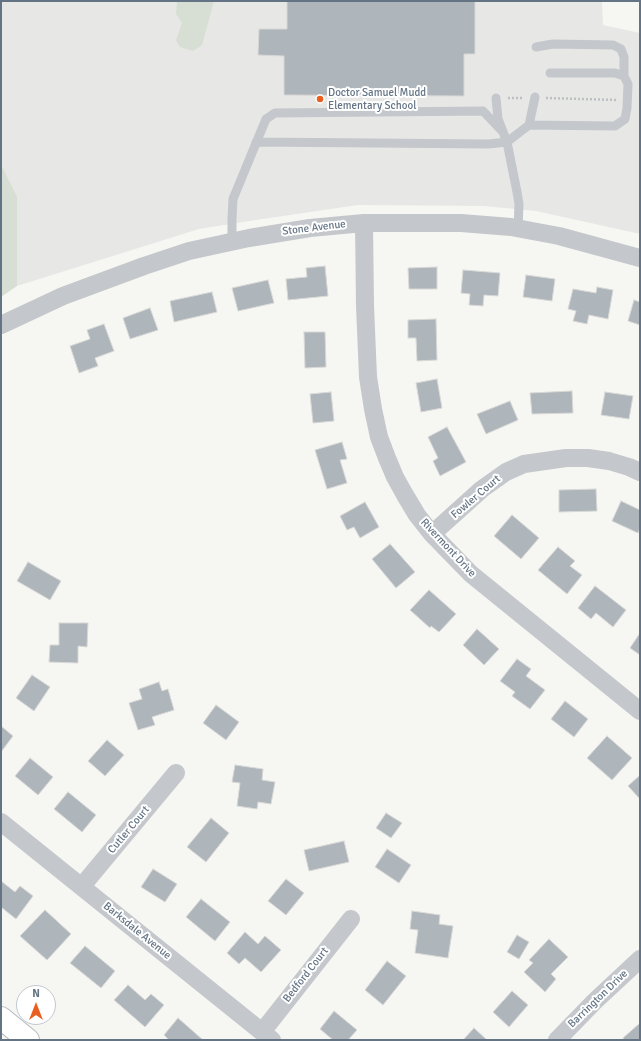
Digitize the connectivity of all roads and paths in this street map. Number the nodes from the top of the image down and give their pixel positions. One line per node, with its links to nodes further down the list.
1 (536, 47): 3 (lane)
2 (550, 73): 3 (lane)
3 (624, 76): 7 (lane)
4 (501, 98): 5 (path); 8 (lane)
5 (534, 98): 6 (path); 7 (lane)
6 (617, 100)
7 (529, 125): 10 (lane)
8 (502, 131): 9 (lane); 10 (lane)
9 (256, 142): 10 (lane); 13 (lane)
10 (507, 142): 12 (lane)
11 (364, 223): 12 (street, Stone Avenue); 13 (street, Stone Avenue); 17 (street, Rivermont Drive)
12 (518, 229): 14 (street, Stone Avenue)
13 (232, 242): 15 (street, Stone Avenue)
14 (640, 258)
15 (1, 324)
16 (640, 472): 17 (street, Fowler Court)
17 (432, 534): 18 (street, Rivermont Drive)
18 (640, 711)
19 (176, 773): 21 (street, Cutler Court)
20 (1, 822): 21 (street, Barksdale Avenue)
21 (82, 886): 25 (street, Barksdale Avenue)
22 (351, 919): 25 (street, Bedford Court)
23 (640, 959): 27 (street, Barrington Drive)
24 (1, 1018): 26 (main road)
25 (267, 1036)
26 (28, 1040)
27 (557, 1040)

